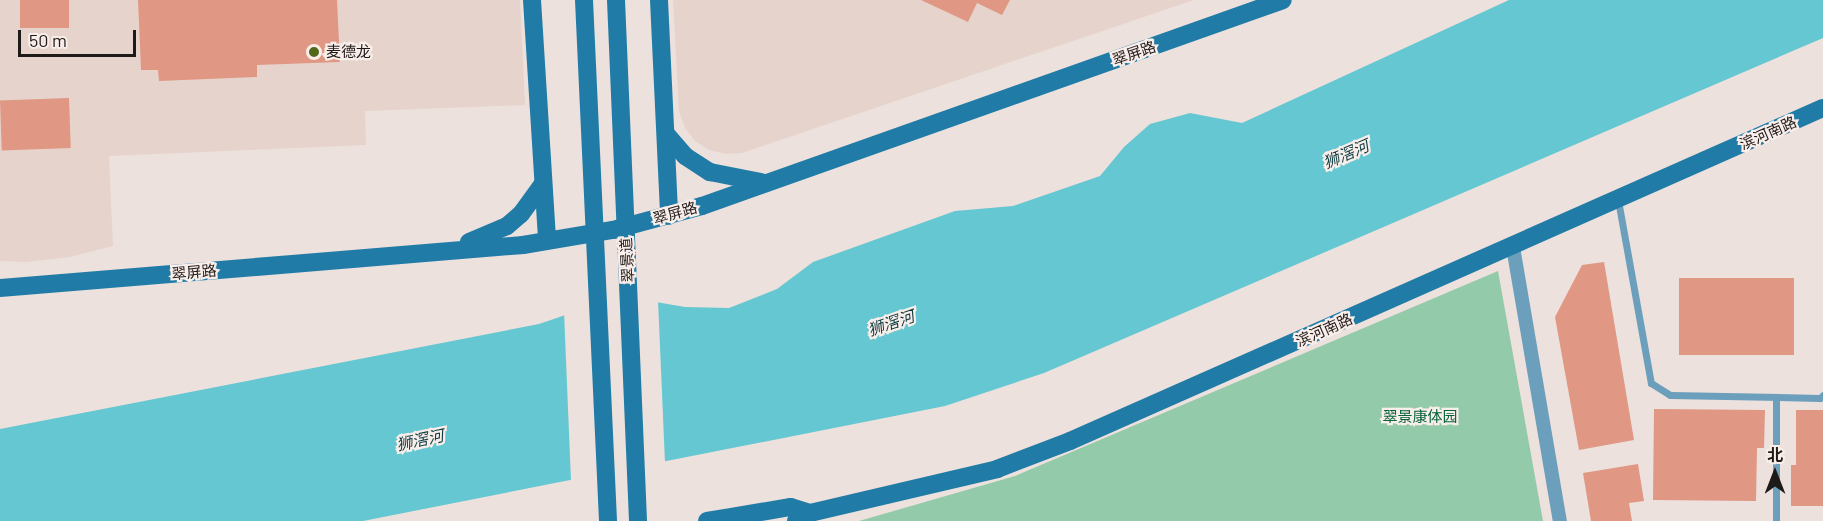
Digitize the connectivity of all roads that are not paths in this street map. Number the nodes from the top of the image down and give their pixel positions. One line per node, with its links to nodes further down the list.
1 (532, 0): 9 (street)
2 (584, 0): 19 (street, bridge)
3 (615, 0): 20 (street, 翠景道, bridge)
4 (659, 0): 7 (street)
5 (1283, 0): 8 (street, 翠屏路)
6 (1823, 108): 10 (street, 滨河南路)
7 (666, 134): 8 (street); 11 (street)
8 (767, 183): 11 (street, 翠屏路)
9 (543, 184): 12 (street); 14 (street)
10 (1618, 200): 13 (street, 滨河南路); 17 (lane)
11 (669, 216): 12 (street, 翠屏路)
12 (547, 241): 14 (street, 翠屏路)
13 (1513, 247): 18 (street, 滨河南路); 22 (street)
14 (441, 251): 15 (street, 翠屏路)
15 (0, 288)
16 (1823, 395): 17 (lane)
17 (1776, 398): 23 (lane)
18 (806, 518): 21 (street, 滨河南路)
19 (609, 521)
20 (638, 521)
21 (707, 521)
22 (1560, 521)
23 (1776, 521)

